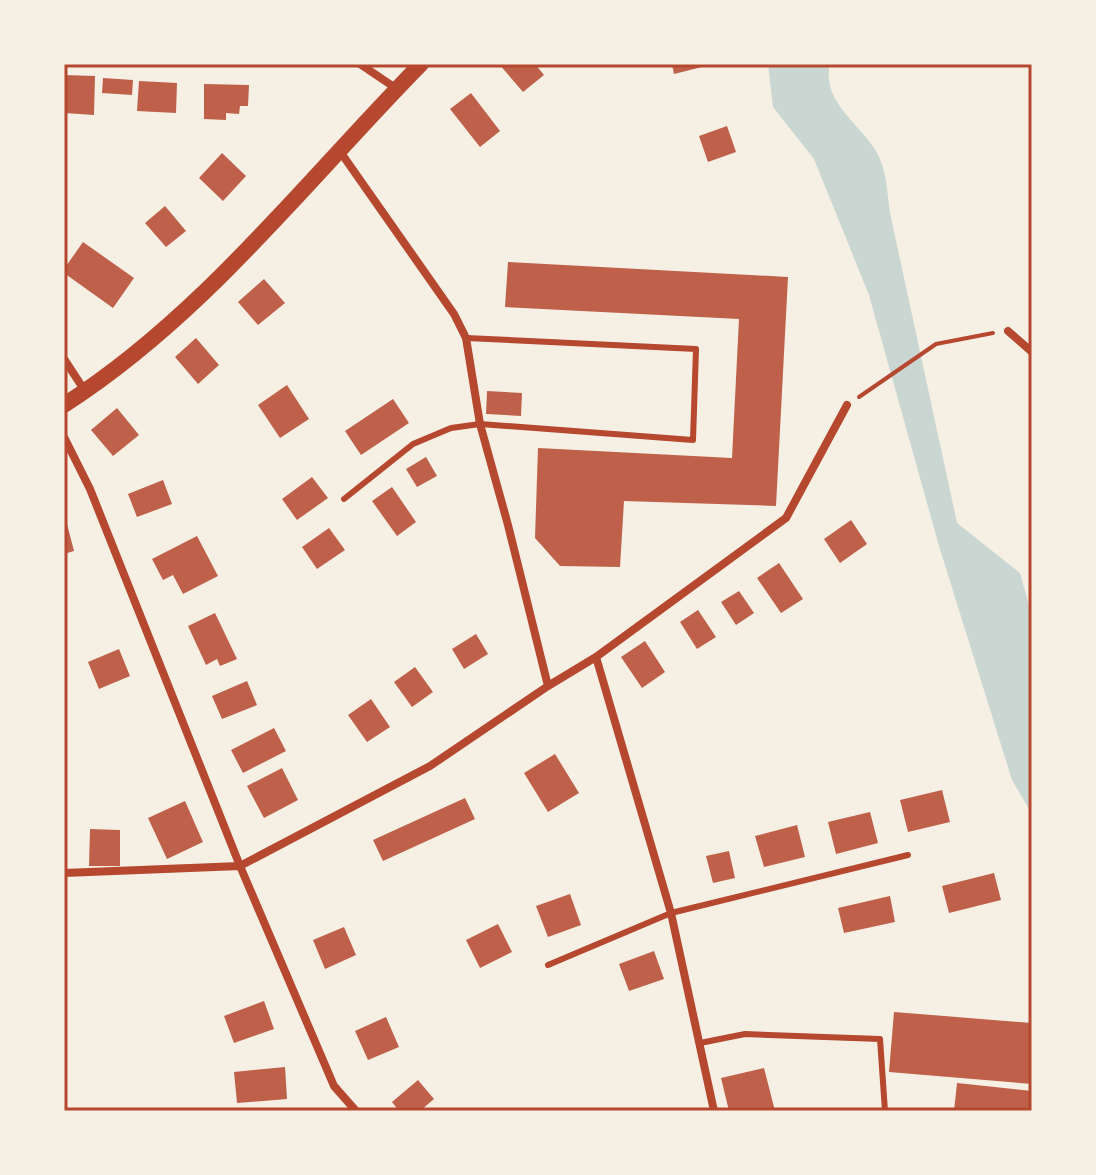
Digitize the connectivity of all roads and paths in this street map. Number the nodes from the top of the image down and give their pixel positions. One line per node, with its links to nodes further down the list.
1 (360, 64): 3 (street)
2 (421, 64): 3 (main road)
3 (397, 89): 4 (main road)
4 (339, 150): 6 (street); 9 (main road)
5 (1008, 331): 7 (street); 11 (path)
6 (466, 338): 12 (street); 12 (lane)
7 (1032, 352)
8 (64, 359): 9 (street)
9 (85, 391): 10 (main road)
10 (64, 405)
11 (847, 405): 15 (street)
12 (480, 424): 14 (lane); 16 (street)
13 (64, 437): 18 (street)
14 (344, 499)
15 (596, 657): 16 (street); 20 (street)
16 (548, 686): 18 (street)
17 (908, 855): 20 (lane)
18 (240, 866): 19 (street); 23 (street)
19 (64, 873)
20 (671, 913): 21 (lane); 22 (street)
21 (548, 965)
22 (700, 1043): 24 (street); 25 (lane)
23 (356, 1111)
24 (714, 1111)
25 (885, 1111)

